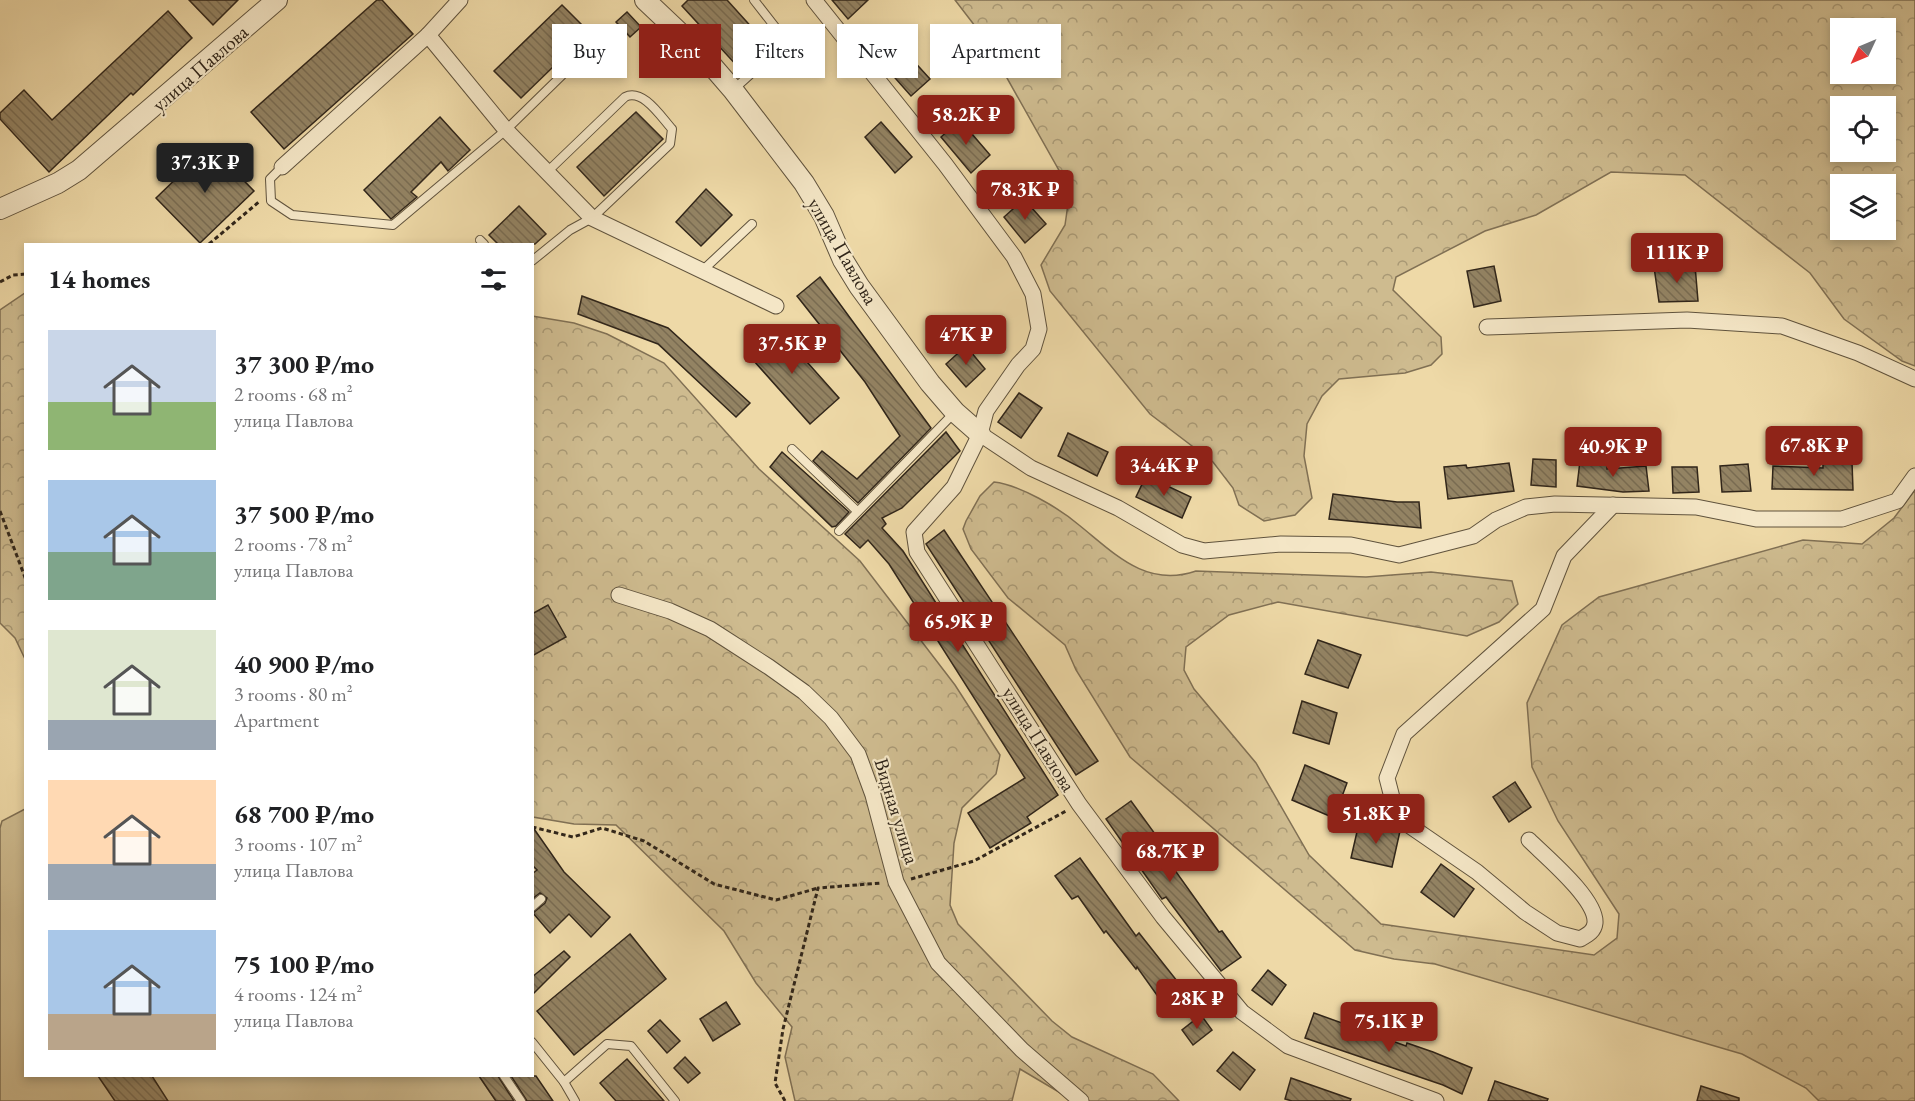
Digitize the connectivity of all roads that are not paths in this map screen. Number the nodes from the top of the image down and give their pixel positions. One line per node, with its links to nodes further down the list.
1 (277, 0): 12 (street, улица Павлова)
2 (460, 0): 6 (street)
3 (754, 0): 8 (lane)
4 (814, 0): 21 (street)
5 (653, 2): 8 (street, улица Павлова)
6 (428, 35): 9 (street); 10 (street)
7 (559, 78): 9 (lane)
8 (733, 90): 20 (street, улица Павлова)
9 (506, 130): 10 (lane); 11 (street)
10 (282, 167)
11 (546, 173): 13 (street); 13 (lane)
12 (0, 209)
13 (592, 218): 15 (lane); 16 (street)
14 (752, 224): 16 (lane)
15 (534, 259)
16 (702, 271): 17 (street)
17 (776, 306)
18 (1487, 327): 19 (street)
19 (1915, 379)
20 (955, 412): 21 (street, улица Павлова); 25 (lane)
21 (981, 434): 24 (street); 38 (street, улица Павлова)
22 (792, 449): 25 (lane)
23 (1915, 476): 24 (street)
24 (1613, 505): 28 (street)
25 (857, 511): 26 (lane)
26 (839, 531)
27 (619, 595): 37 (street, Видная улица)
28 (1529, 840)
29 (541, 899): 30 (lane)
30 (534, 905)
31 (534, 1044): 33 (lane)
32 (505, 1077): 34 (lane)
33 (564, 1082): 35 (lane); 36 (lane)
34 (521, 1101)
35 (575, 1101)
36 (675, 1101)
37 (1082, 1101)
38 (1436, 1101)

